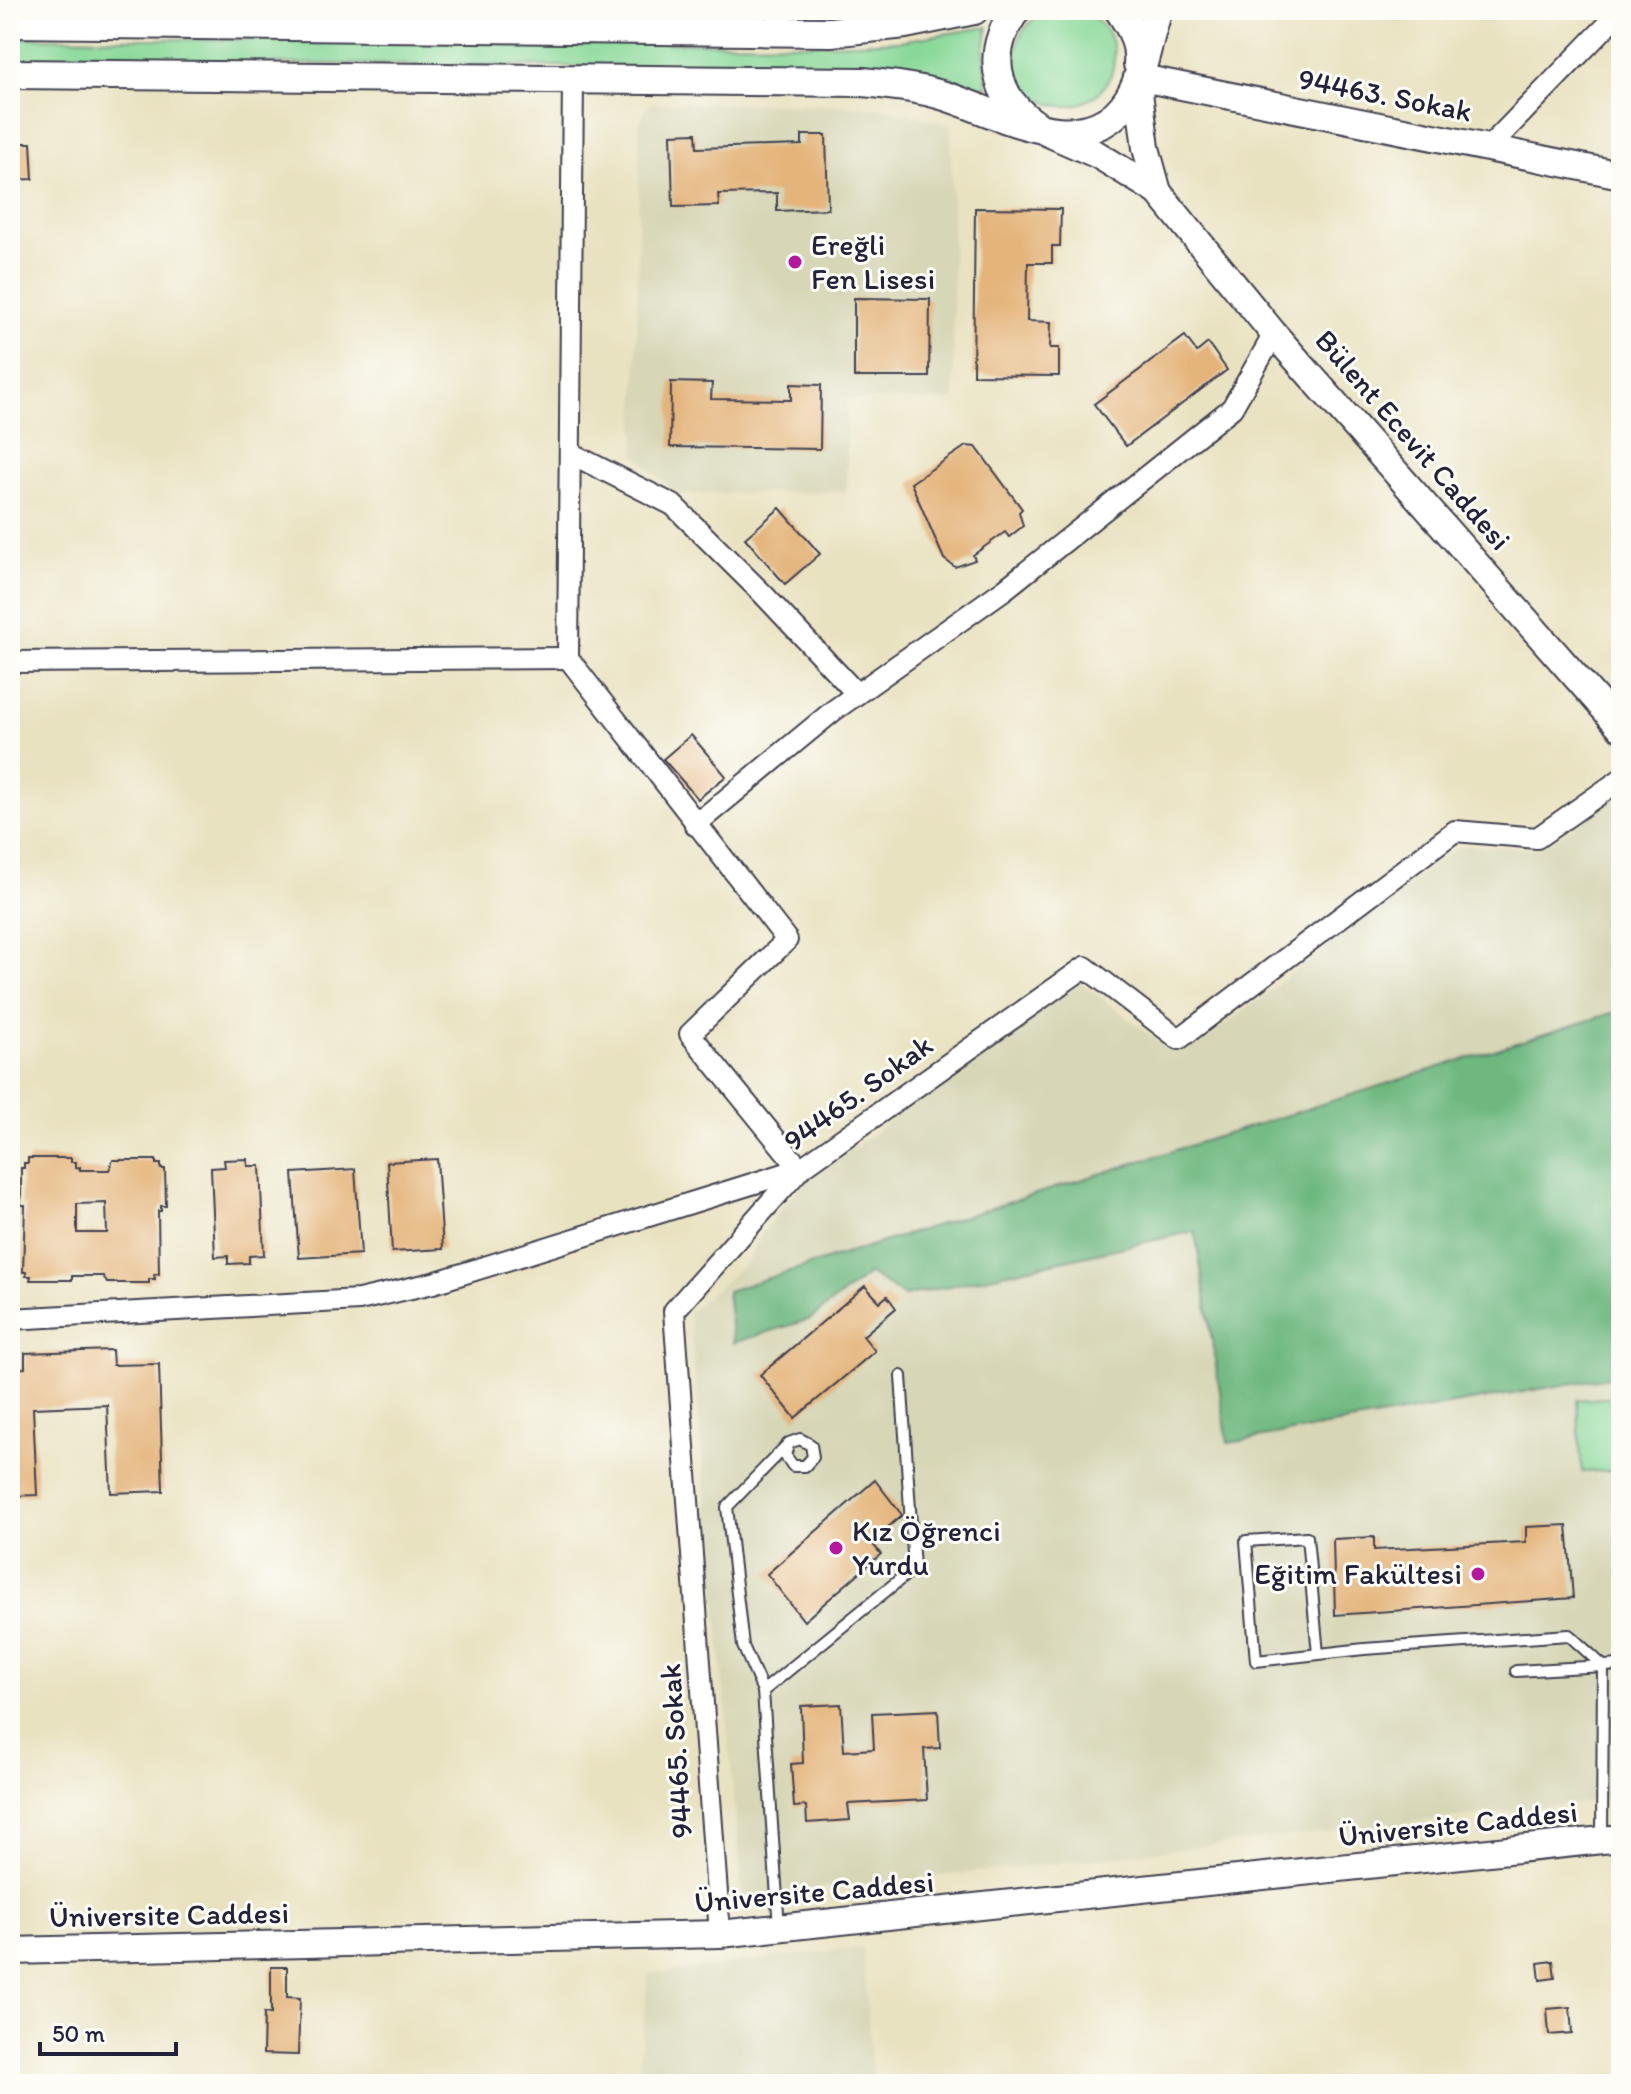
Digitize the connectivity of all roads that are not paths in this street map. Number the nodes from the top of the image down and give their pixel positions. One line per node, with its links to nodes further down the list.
1 (974, 10): 6 (main road)
2 (1016, 10): 10 (main road)
3 (1119, 10): 8 (main road)
4 (1158, 10): 8 (main road)
5 (1621, 11): 11 (street)
6 (10, 23)
7 (10, 74): 9 (main road)
8 (1137, 77): 10 (main road); 11 (street, 94463. Sokak); 13 (street, Bülent Ecevit Caddesi)
9 (573, 78): 10 (main road); 15 (street)
10 (1046, 132): 13 (street, Bülent Ecevit Caddesi)
11 (1488, 148): 12 (street, 94463. Sokak)
12 (1621, 175)
13 (1158, 192): 14 (street, Bülent Ecevit Caddesi)
14 (1274, 334): 18 (street); 19 (street, Bülent Ecevit Caddesi)
15 (570, 453): 16 (street); 18 (street)
16 (568, 658): 17 (street); 21 (street)
17 (10, 662)
18 (857, 694): 21 (street)
19 (1621, 728)
20 (1621, 779): 22 (street, 94465. Sokak)
21 (695, 825): 22 (street)
22 (800, 1169): 23 (street); 33 (street, 94465. Sokak)
23 (10, 1319)
24 (901, 1376): 30 (lane)
25 (789, 1443): 30 (lane)
26 (1318, 1654): 26 (lane); 28 (lane)
27 (1621, 1665): 28 (lane)
28 (1603, 1666): 29 (lane); 31 (lane)
29 (1516, 1671)
30 (763, 1691): 32 (lane)
31 (1612, 1839): 32 (street, Üniversite Caddesi)
32 (779, 1930): 33 (street, Üniversite Caddesi)
33 (720, 1934): 34 (street, Üniversite Caddesi)
34 (10, 1951)

